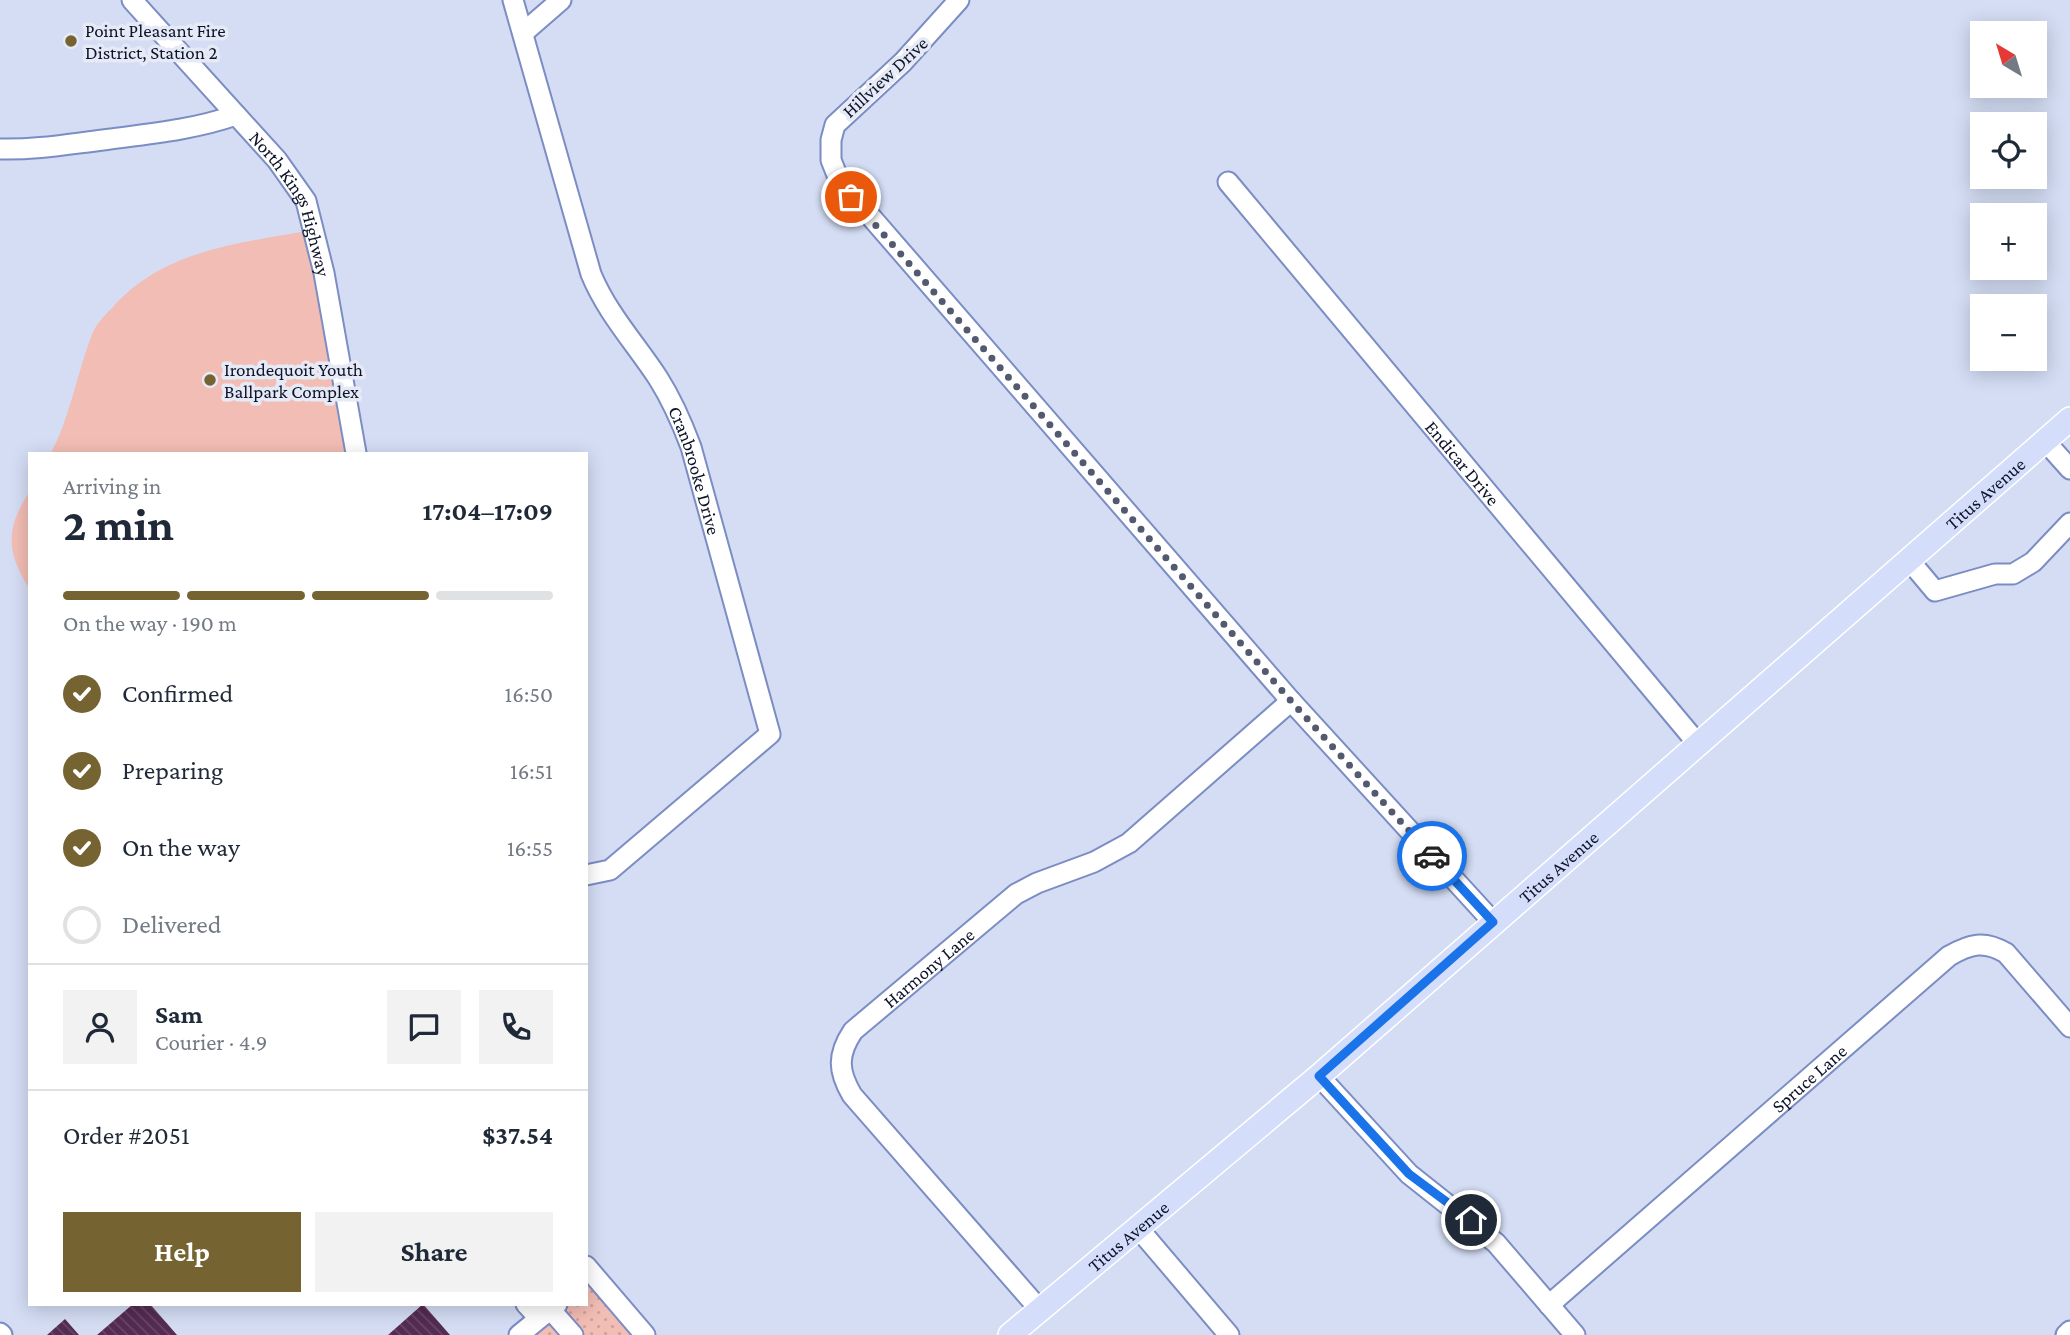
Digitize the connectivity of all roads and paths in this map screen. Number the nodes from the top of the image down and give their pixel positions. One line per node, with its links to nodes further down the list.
1 (132, 0): 6 (street, North Kings Highway)
2 (513, 0): 5 (street, Cranbrooke Drive)
3 (561, 0): 5 (street)
4 (959, 0): 15 (street, Hillview Drive)
5 (523, 33): 17 (street, Cranbrooke Drive)
6 (236, 115): 7 (street); 11 (street, North Kings Highway)
7 (0, 149)
8 (1228, 182): 16 (street, Endicar Drive)
9 (2070, 419): 10 (main road, Titus Avenue)
10 (2045, 440): 12 (street); 14 (main road, Titus Avenue)
11 (356, 452)
12 (2070, 469)
13 (2070, 523): 14 (street)
14 (1909, 560): 16 (main road, Titus Avenue)
15 (1291, 701): 18 (street, Hillview Drive); 25 (street, Harmony Lane)
16 (1698, 744): 18 (main road, Titus Avenue)
17 (588, 875)
18 (1493, 922): 20 (main road, Titus Avenue)
19 (2070, 1027): 23 (street, Spruce Lane)
20 (1319, 1076): 21 (main road, Titus Avenue); 23 (street)
21 (1138, 1228): 25 (main road, Titus Avenue); 31 (street)
22 (589, 1273): 29 (street)
23 (1549, 1305): 32 (street)
24 (543, 1309): 27 (street); 28 (street)
25 (1040, 1310): 30 (main road, Titus Avenue)
26 (2070, 1331): 33 (street)
27 (519, 1335)
28 (573, 1335)
29 (645, 1335)
30 (1010, 1335)
31 (1229, 1335)
32 (1575, 1335)
33 (2066, 1335)

